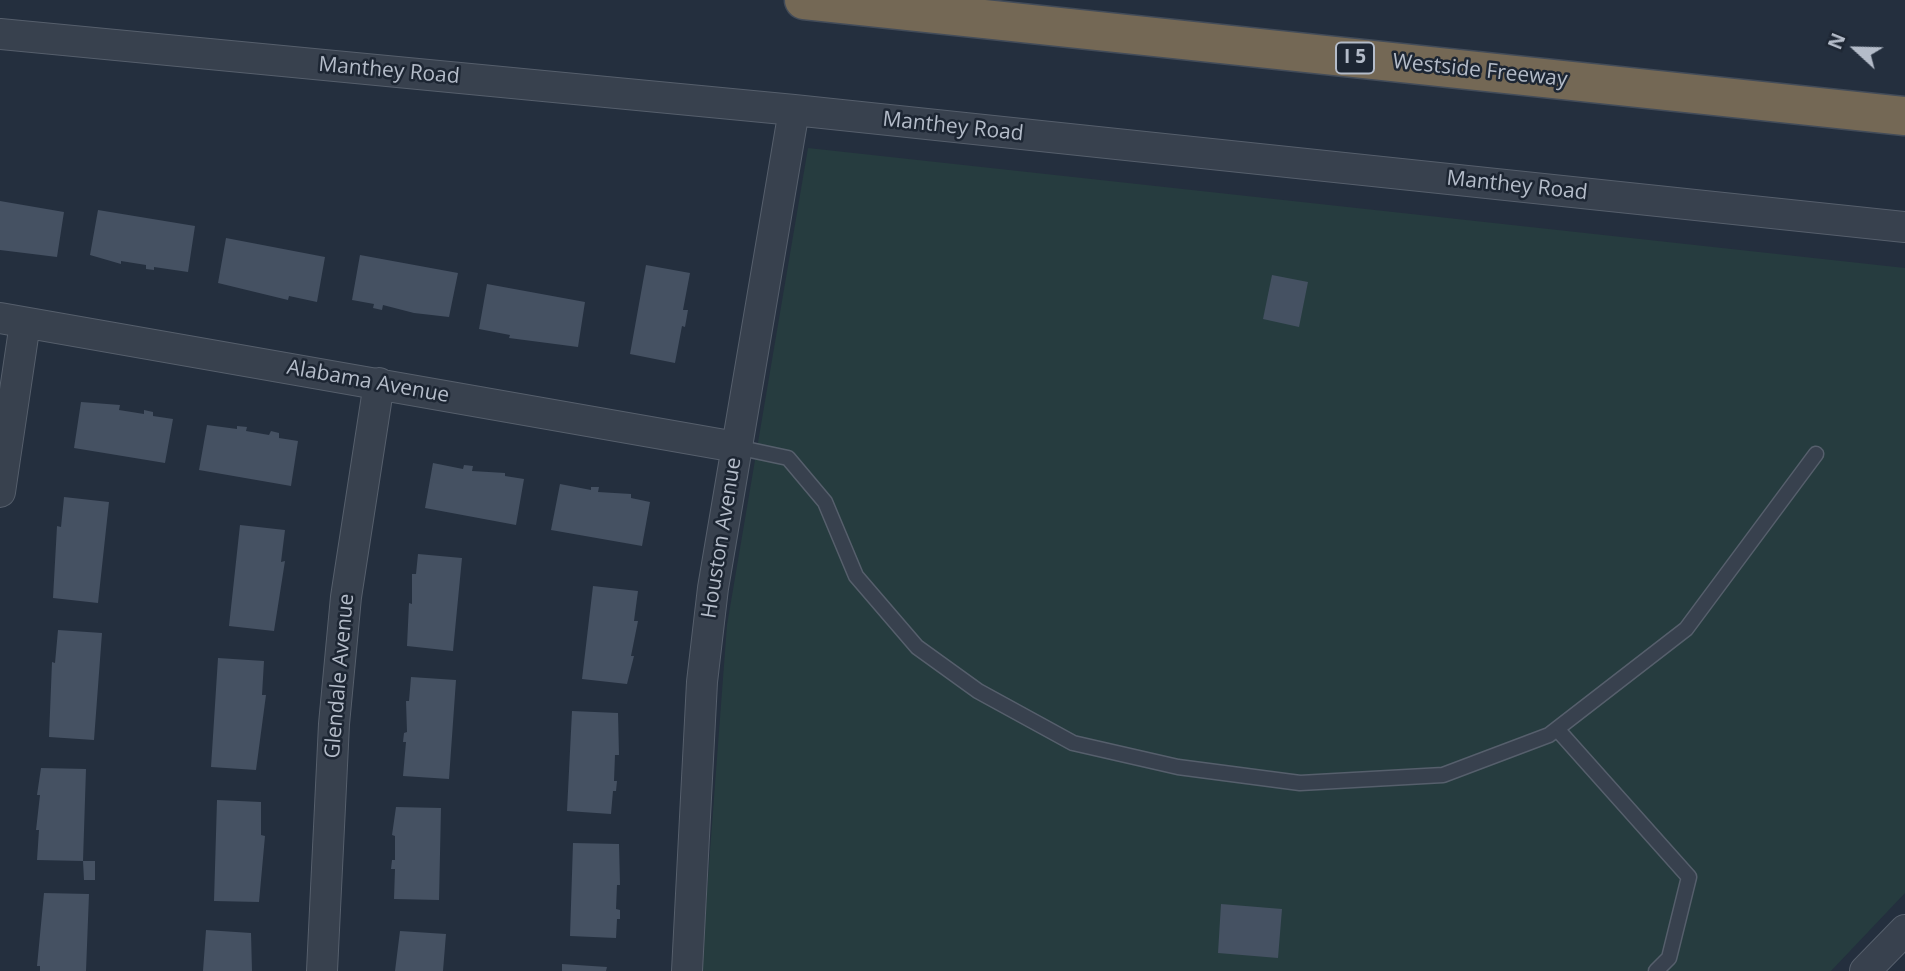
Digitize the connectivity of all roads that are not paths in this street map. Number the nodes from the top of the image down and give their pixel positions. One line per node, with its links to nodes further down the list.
1 (804, 0): 4 (highway, Westside Freeway / I 5)
2 (0, 34): 3 (street, Manthey Road)
3 (794, 110): 5 (street, Manthey Road); 8 (street, Houston Avenue)
4 (1905, 116)
5 (1905, 227)
6 (13, 321): 7 (street, Alabama Avenue); 10 (street)
7 (379, 383): 8 (street, Alabama Avenue); 13 (street, Glendale Avenue)
8 (736, 447): 11 (lane); 14 (street, Houston Avenue)
9 (1816, 454): 11 (lane)
10 (0, 492)
11 (1557, 729): 15 (lane)
12 (1905, 930): 16 (street)
13 (322, 971)
14 (687, 971)
15 (1656, 971)
16 (1865, 971)

